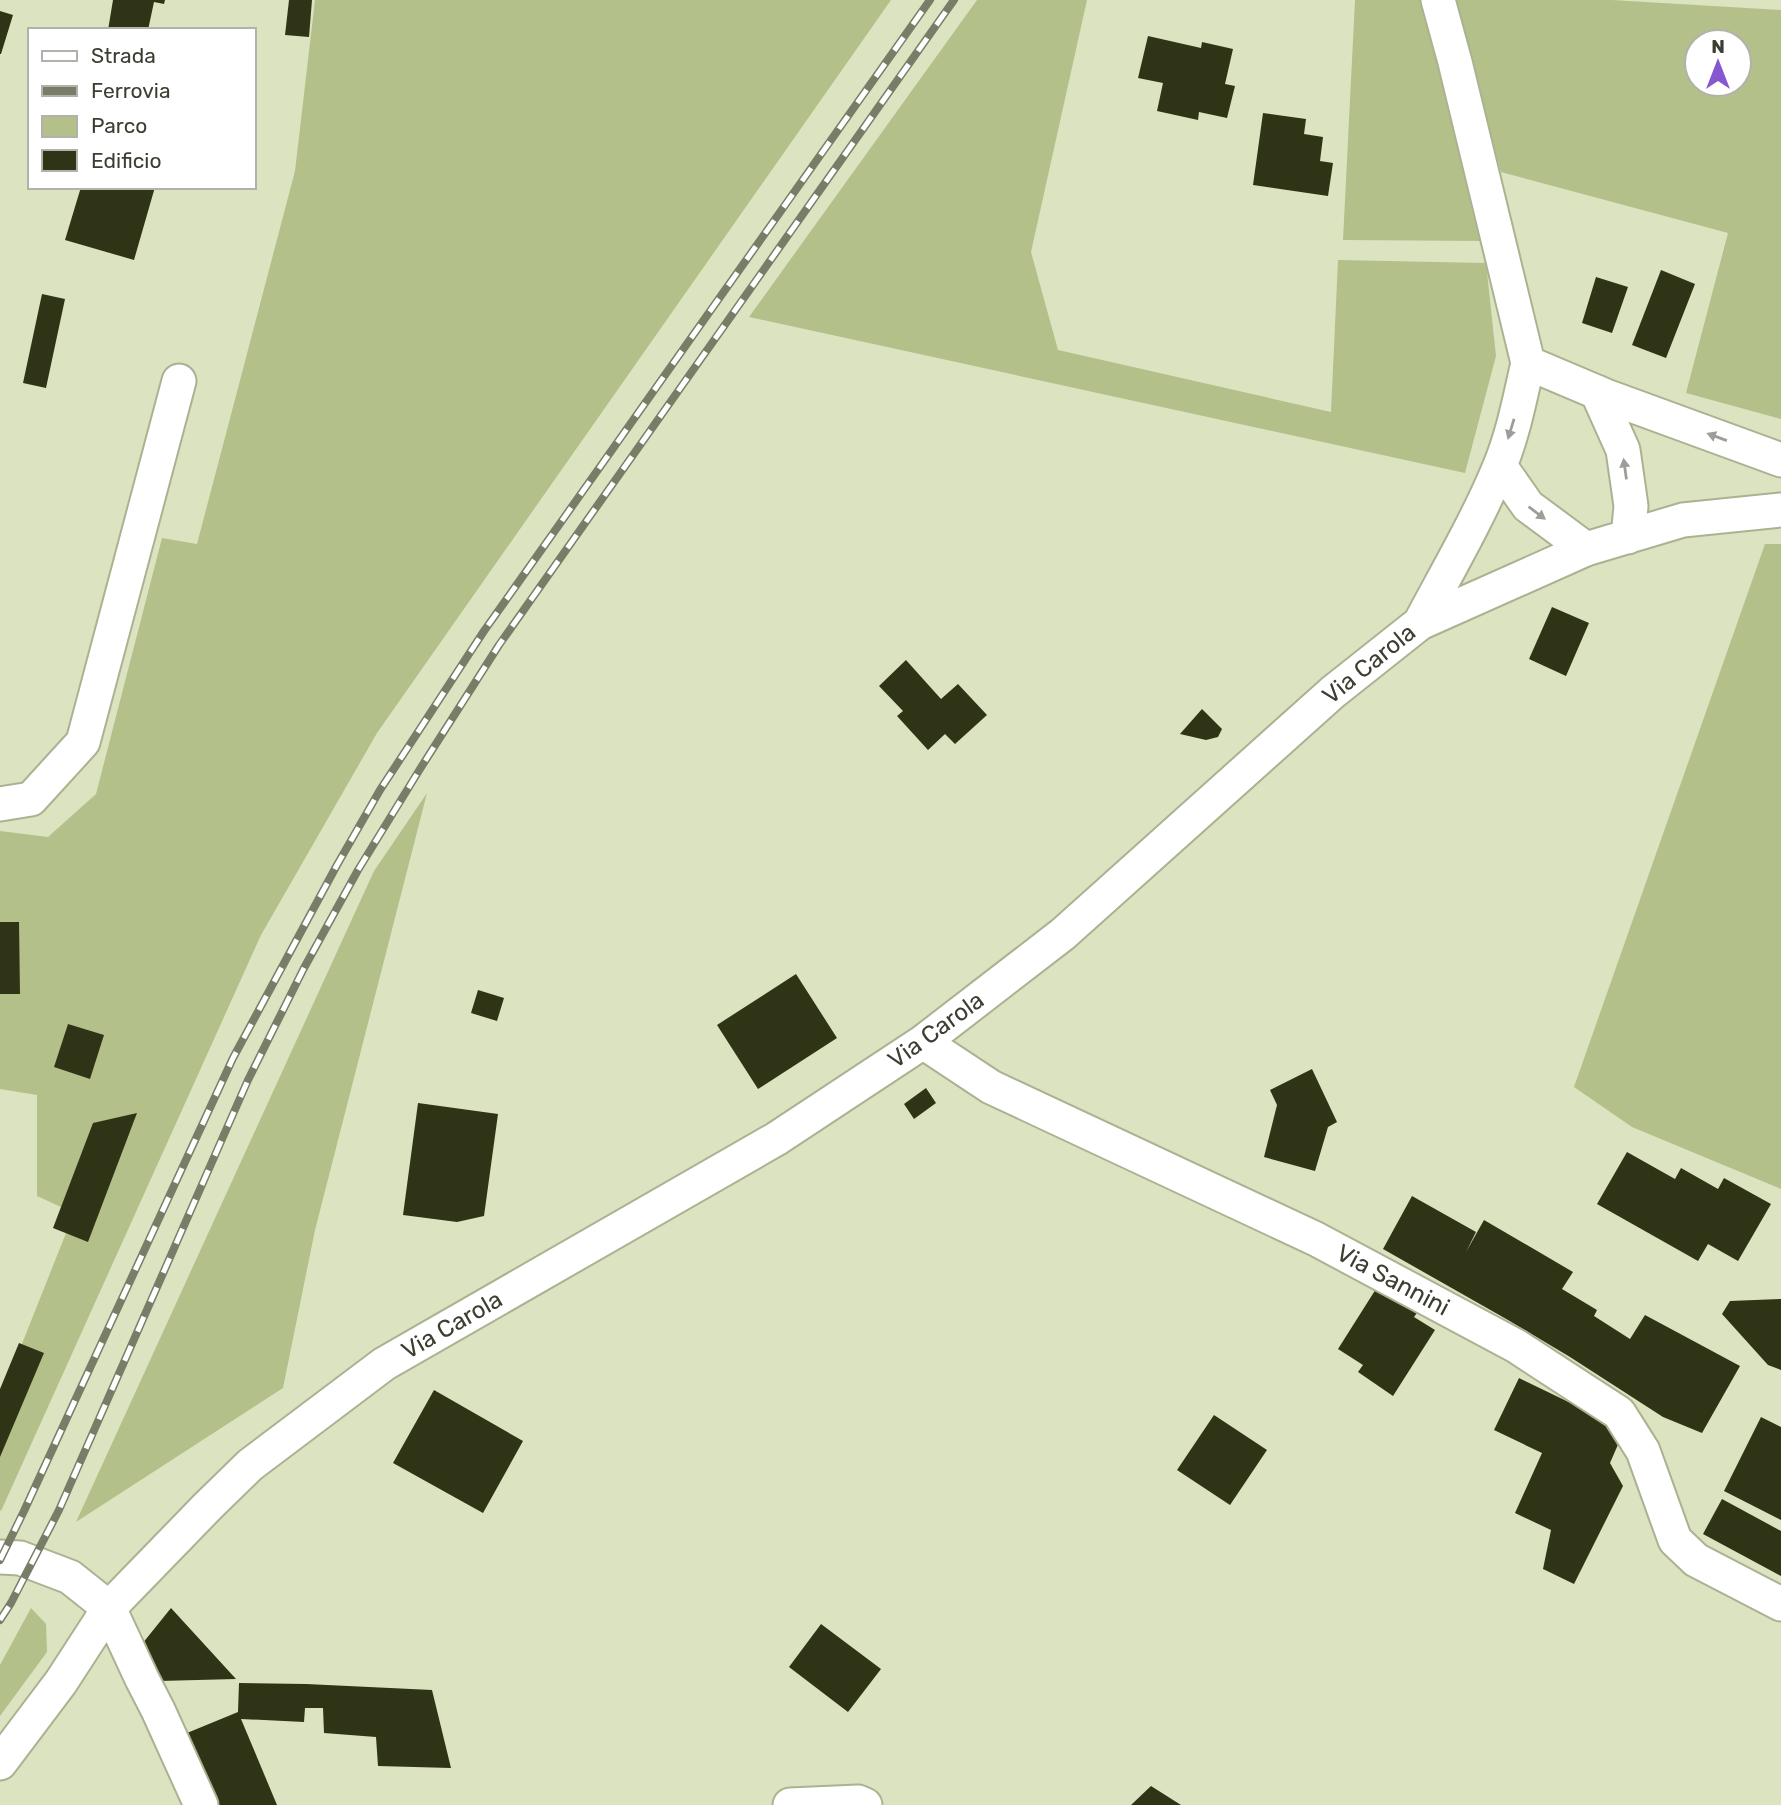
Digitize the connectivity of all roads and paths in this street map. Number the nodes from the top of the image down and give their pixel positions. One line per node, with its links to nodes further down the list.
1 (1438, 0): 2 (street)
2 (1528, 363): 4 (street); 6 (street, one-way to 6)
3 (179, 381): 11 (street)
4 (1597, 392): 5 (street, one-way to 4); 8 (street, one-way to 4)
5 (1781, 460)
6 (1500, 466): 9 (street, one-way to 9); 10 (street)
7 (1781, 510): 8 (street, Via Carola)
8 (1628, 537): 9 (street, Via Carola)
9 (1586, 549): 10 (street, Via Carola)
10 (1420, 623): 12 (street, Via Carola)
11 (0, 804)
12 (923, 1042): 14 (street, Via Sannini); 15 (street, Via Carola)
13 (0, 1557): 15 (street)
14 (1781, 1604)
15 (110, 1608): 16 (street, Via Carola); 17 (street)
16 (0, 1763)
17 (201, 1805)
18 (790, 1805): 19 (street)
19 (865, 1805)

